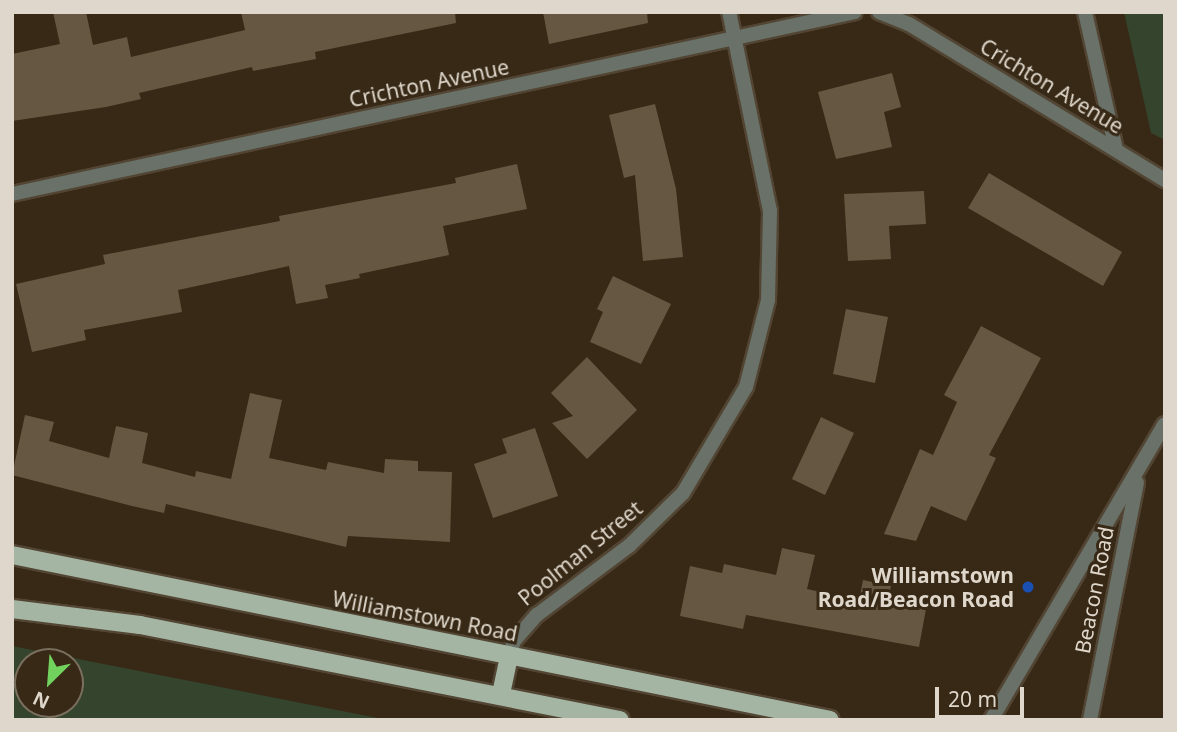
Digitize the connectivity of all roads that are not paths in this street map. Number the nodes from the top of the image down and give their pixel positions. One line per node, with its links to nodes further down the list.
1 (729, 12): 5 (street, Poolman Street)
2 (855, 12): 5 (street, Crichton Avenue)
3 (879, 12): 6 (street, Crichton Avenue)
4 (1085, 12): 6 (street)
5 (735, 38): 8 (street, Crichton Avenue); 13 (street, Poolman Street)
6 (1116, 150): 7 (street, Crichton Avenue)
7 (1165, 180)
8 (12, 194)
9 (1165, 424): 10 (street, Beacon Road)
10 (1142, 468): 17 (street, Beacon Road); 18 (street, Beacon Road)
11 (12, 555): 13 (main road, Williamstown Road)
12 (12, 609): 14 (main road)
13 (509, 657): 14 (main road, Poolman Street); 16 (main road, Williamstown Road)
14 (501, 694): 15 (main road)
15 (620, 720)
16 (830, 720)
17 (991, 720)
18 (1090, 720)

